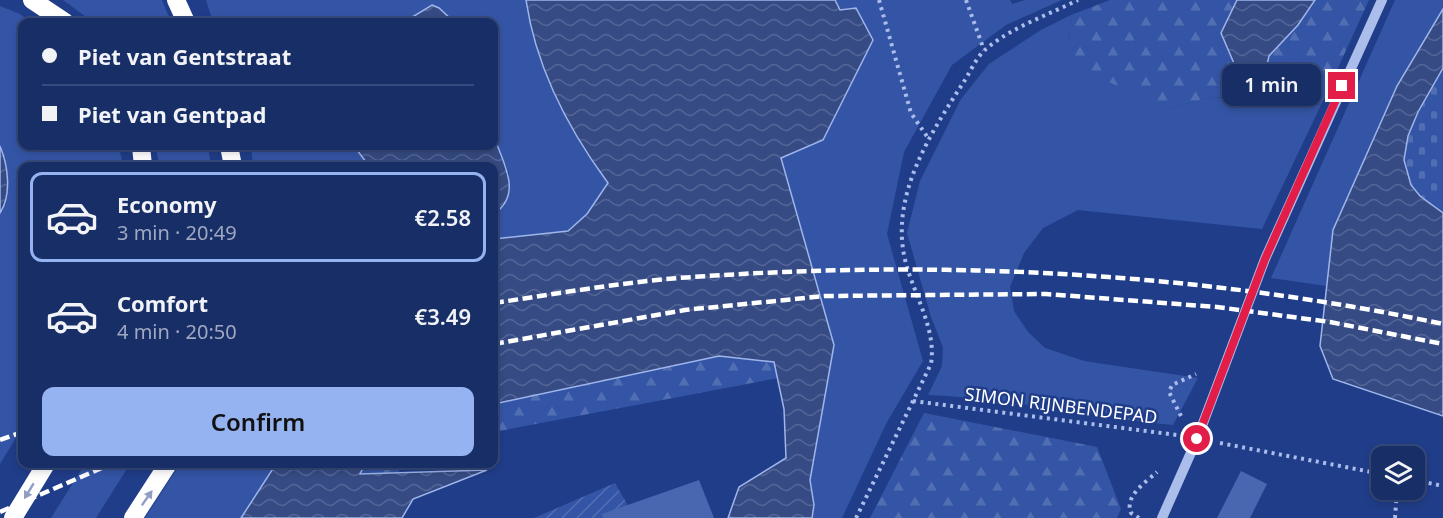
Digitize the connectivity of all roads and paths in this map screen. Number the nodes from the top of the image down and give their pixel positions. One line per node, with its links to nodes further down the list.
1 (32, 0): 7 (highway)
2 (176, 0): 8 (highway)
3 (879, 0): 10 (path)
4 (966, 0): 9 (path)
5 (1078, 0): 9 (path)
6 (1382, 0): 14 (street)
7 (59, 18)
8 (184, 18)
9 (984, 50): 10 (path)
10 (928, 138): 12 (path)
11 (1202, 367): 13 (path)
12 (913, 401): 13 (path, SIMON RIJNBENDEPAD); 25 (path)
13 (1182, 435): 15 (path)
14 (1197, 439): 19 (path); 27 (street)
15 (1178, 443)
16 (1162, 466): 26 (path)
17 (44, 468): 23 (highway, one-way to 23)
18 (165, 468): 24 (highway, one-way to 18)
19 (1371, 472)
20 (1425, 482): 21 (path)
21 (1443, 486)
22 (1396, 500): 28 (path)
23 (13, 518)
24 (133, 518)
25 (856, 518)
26 (1139, 518)
27 (1162, 518)
28 (1395, 518)

